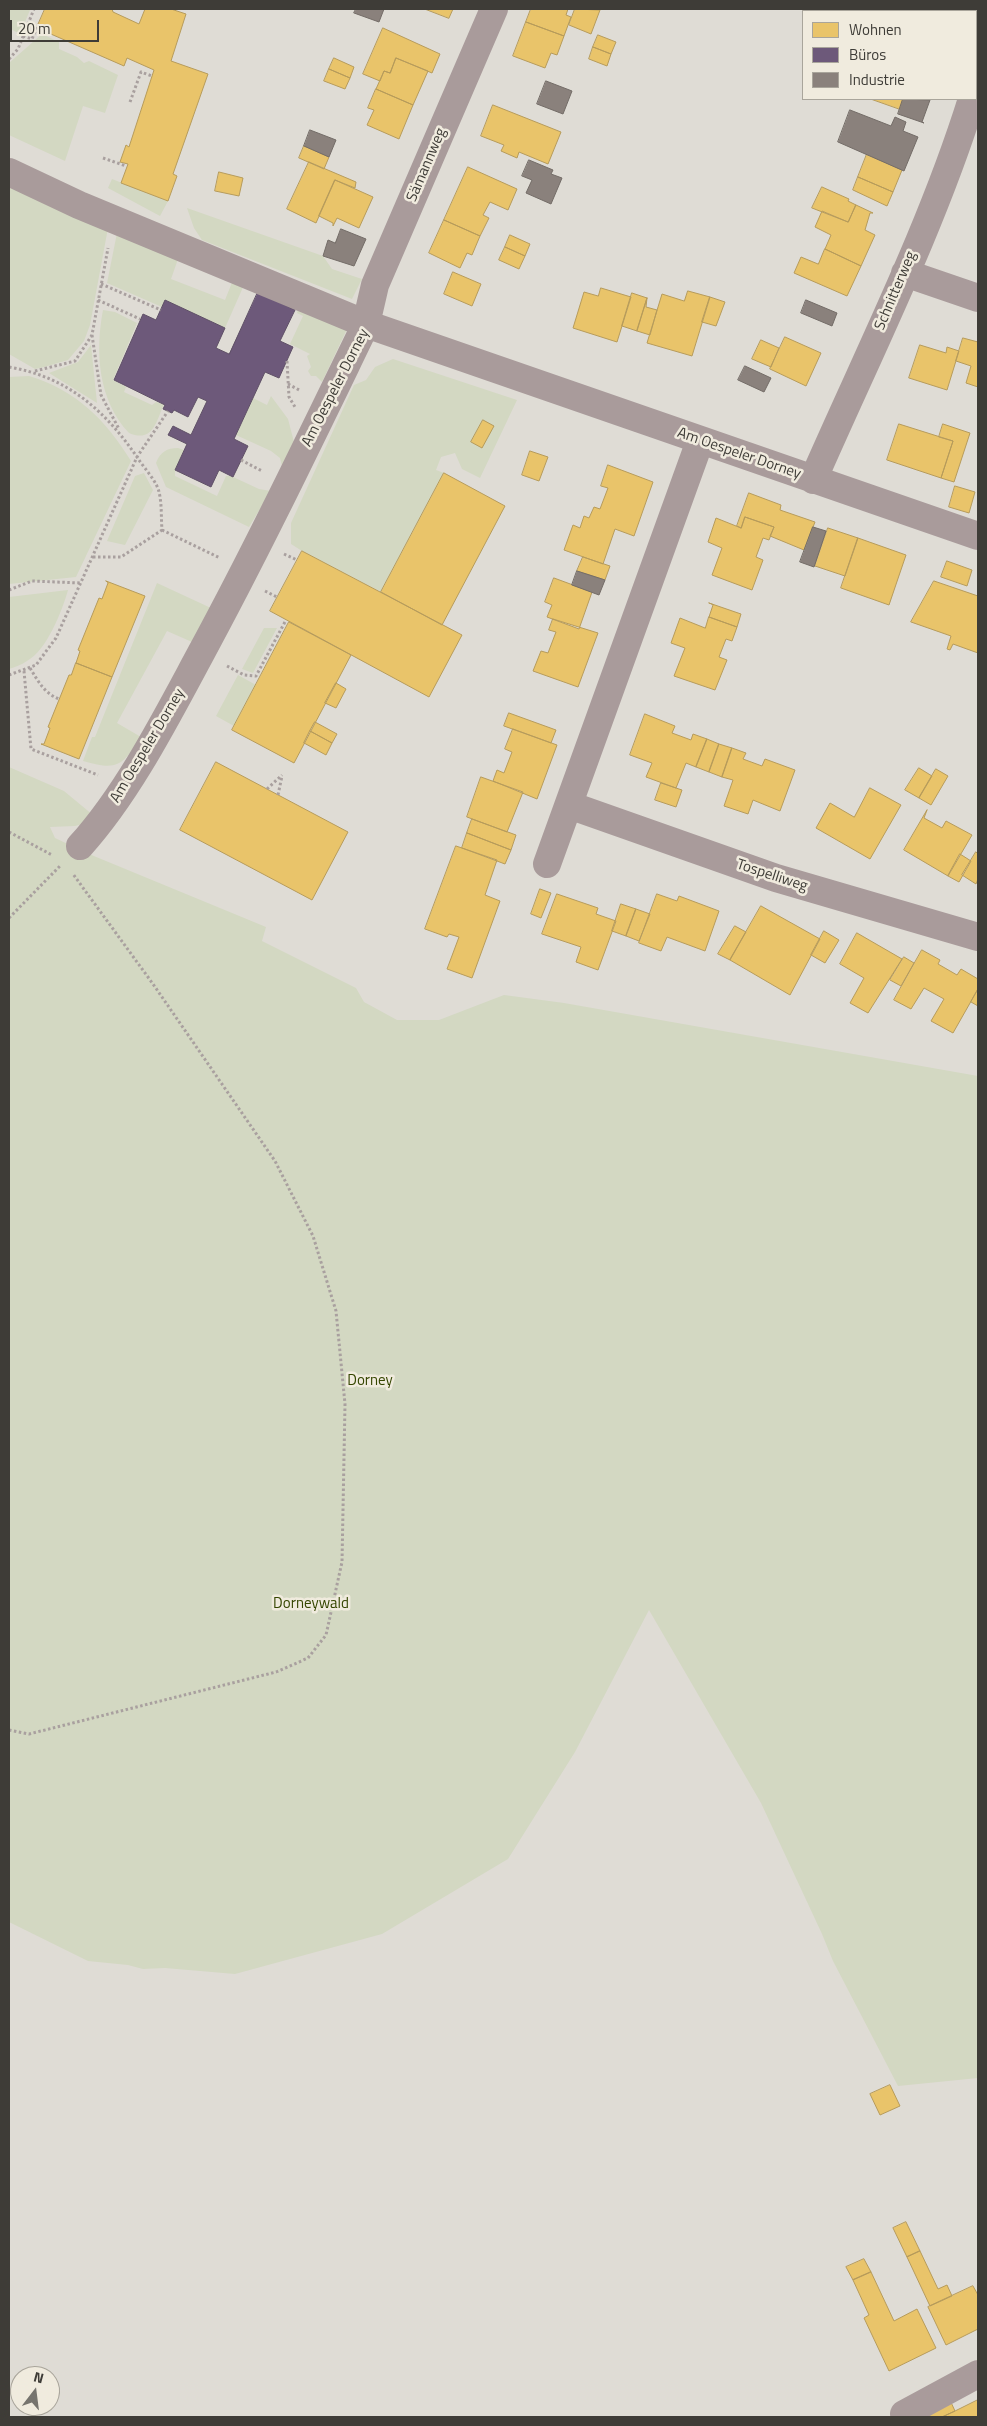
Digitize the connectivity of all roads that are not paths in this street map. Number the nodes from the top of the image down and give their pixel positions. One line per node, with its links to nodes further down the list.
1 (494, 9): 6 (street, Sämannweg)
2 (972, 100): 4 (street, Schnitterweg)
3 (9, 172): 6 (street)
4 (905, 273): 5 (street); 8 (street, Schnitterweg)
5 (978, 298)
6 (366, 324): 7 (street, Am Oespeler Dorney); 11 (street, Am Oespeler Dorney)
7 (700, 441): 8 (street, Am Oespeler Dorney); 10 (street)
8 (813, 480): 9 (street, Am Oespeler Dorney)
9 (978, 536)
10 (569, 805): 12 (street); 13 (street, Tospelliweg)
11 (72, 854)
12 (548, 864)
13 (978, 937)
14 (978, 2374): 15 (street)
15 (904, 2414)

